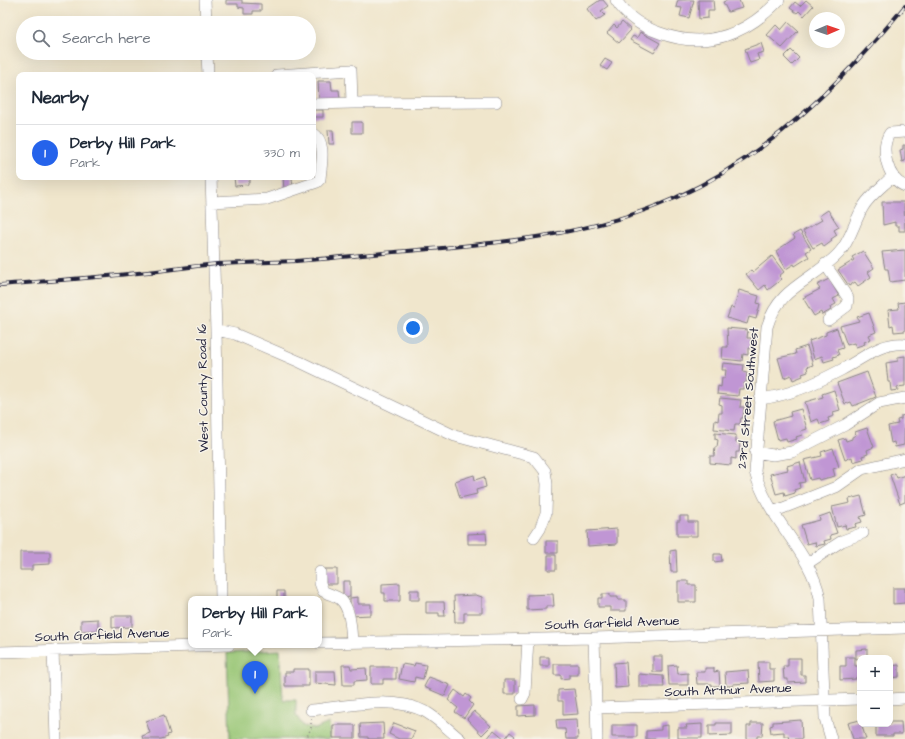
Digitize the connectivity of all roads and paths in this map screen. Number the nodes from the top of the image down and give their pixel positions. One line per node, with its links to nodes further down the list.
1 (205, 0): 4 (street)
2 (616, 0): 3 (street)
3 (779, 0)
4 (206, 16)
5 (207, 60): 6 (street)
6 (208, 72)
7 (316, 72): 9 (street)
8 (496, 102): 9 (street)
9 (352, 103): 10 (street)
10 (316, 104)
11 (905, 132): 13 (street)
12 (316, 135): 16 (street)
13 (893, 176): 15 (street); 17 (street, 23rd Street Southwest)
14 (211, 180): 16 (street, West County Road 16)
15 (905, 186)
16 (212, 202): 19 (street, West County Road 16)
17 (826, 264): 18 (street); 22 (street, 23rd Street Southwest)
18 (828, 320)
19 (216, 330): 27 (street); 30 (street, West County Road 16)
20 (905, 344): 22 (street)
21 (905, 398): 23 (street)
22 (760, 399): 23 (street, 23rd Street Southwest)
23 (755, 452): 25 (street, 23rd Street Southwest)
24 (905, 459): 25 (street)
25 (773, 512): 28 (street, 23rd Street Southwest)
26 (864, 533): 28 (street)
27 (534, 538)
28 (808, 563): 32 (street, 23rd Street Southwest)
29 (320, 572): 35 (street)
30 (221, 596)
31 (905, 628): 32 (street, South Garfield Avenue)
32 (822, 630): 33 (street, South Garfield Avenue); 44 (street, 23rd Street Southwest)
33 (594, 638): 34 (street, South Garfield Avenue); 45 (street)
34 (528, 639): 35 (street, South Garfield Avenue); 41 (street)
35 (352, 642): 36 (street, South Garfield Avenue)
36 (322, 643)
37 (188, 646): 38 (street, South Garfield Avenue)
38 (53, 650): 39 (street, South Garfield Avenue); 47 (street)
39 (0, 652)
40 (905, 698): 43 (street)
41 (522, 699)
42 (857, 699): 44 (street, South Arthur Avenue)
43 (893, 699)
44 (824, 700): 45 (street, South Arthur Avenue); 51 (street, 23rd Street Southwest)
45 (596, 708): 50 (street)
46 (311, 710): 48 (path); 49 (street)
47 (56, 739)
48 (306, 739)
49 (460, 739)
50 (597, 739)
51 (831, 739)

